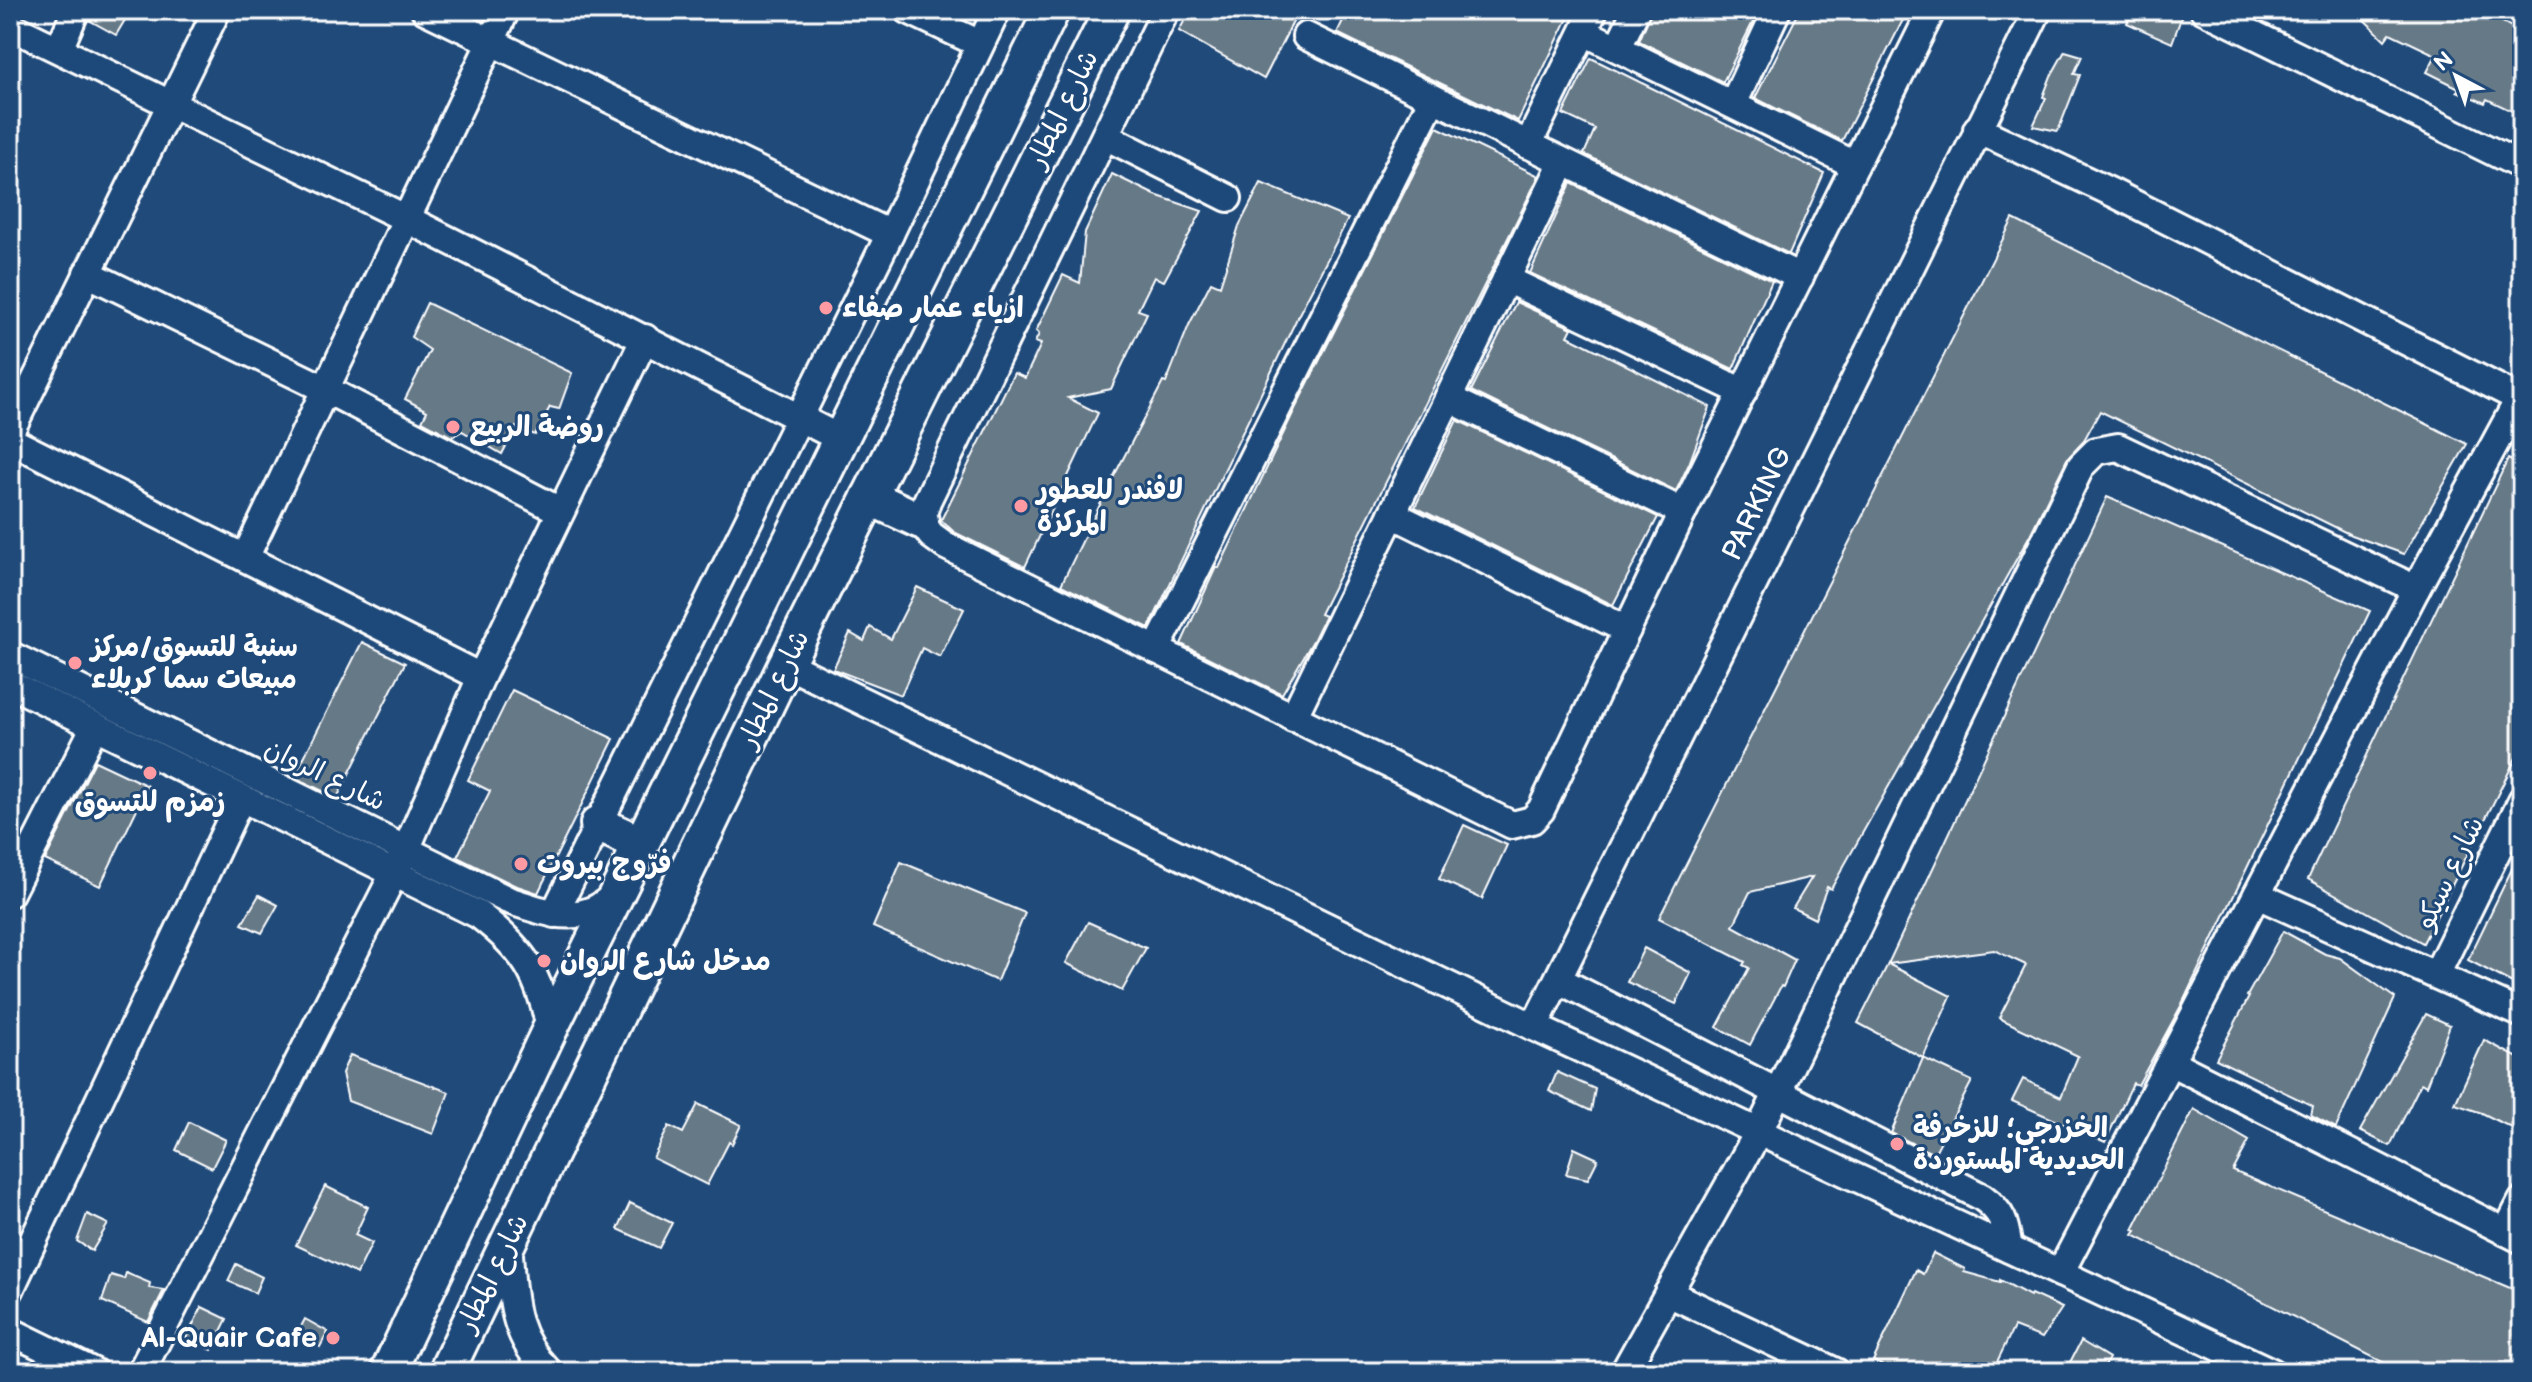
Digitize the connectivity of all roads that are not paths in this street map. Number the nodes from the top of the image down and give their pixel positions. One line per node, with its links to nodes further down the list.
1 (76, 10): 21 (street)
2 (217, 10): 23 (street)
3 (425, 10): 18 (street)
4 (506, 10): 18 (street)
5 (908, 10): 19 (street)
6 (997, 10): 19 (street)
7 (1052, 10): 44 (main road, شارع المطار)
8 (1112, 10): 46 (main road, شارع المطار)
9 (1166, 10): 26 (street)
10 (1636, 10): 20 (street)
11 (1777, 10): 24 (street)
12 (1932, 10): 29 (street)
13 (2038, 10): 25 (street, PARKING)
14 (2204, 10): 30 (street)
15 (1589, 21): 20 (street); 27 (street)
16 (10, 27): 21 (street)
17 (1306, 36): 22 (street)
18 (491, 42): 32 (street); 33 (street)
19 (980, 44): 33 (street)
20 (1618, 47): 24 (street)
21 (59, 49): 23 (street)
22 (1433, 98): 27 (street); 54 (street)
23 (169, 103): 32 (street); 34 (street)
24 (1733, 104): 29 (street)
25 (1977, 129): 41 (street); 71 (street, PARKING)
26 (1105, 136): 31 (street); 50 (street)
27 (1528, 145): 28 (street)
28 (1563, 162): 35 (street); 36 (street)
29 (1855, 165): 35 (street)
30 (2522, 166)
31 (1228, 198)
32 (407, 219): 37 (street); 38 (street)
33 (890, 234): 42 (street)
34 (87, 273): 38 (street); 43 (street)
35 (1800, 277): 39 (street)
36 (1506, 279): 39 (street); 40 (street)
37 (645, 338): 42 (street); 47 (street)
38 (325, 389): 47 (street); 51 (street)
39 (1743, 392): 48 (street)
40 (1448, 398): 48 (street); 49 (street)
41 (2520, 400): 52 (street)
42 (798, 417): 44 (street); 63 (street)
43 (10, 432)
44 (841, 439): 64 (main road, شارع المطار)
45 (10, 440): 51 (street)
46 (869, 497): 50 (main road); 56 (main road, شارع المطار)
47 (560, 511): 57 (street)
48 (1683, 512): 53 (street)
49 (1392, 514): 53 (street); 59 (street)
50 (921, 521): 54 (street)
51 (245, 558): 57 (street)
52 (2416, 589): 68 (street); 76 (street)
53 (1627, 630): 59 (street)
54 (1156, 650): 59 (street)
55 (10, 655): 65 (street, شارع الروان)
56 (786, 664): 73 (street); 80 (main road, شارع المطار)
57 (481, 677): 65 (street)
58 (10, 684): 60 (street, شارع الروان)
59 (1293, 718)
60 (95, 726): 61 (street, شارع الروان); 66 (street)
61 (241, 798): 65 (street, شارع الروان); 83 (street)
62 (2522, 800): 70 (street, شارع سيكو)
63 (598, 824): 64 (main road); 69 (street)
64 (641, 844): 67 (main road, شارع المطار)
65 (400, 862): 69 (street, شارع الروان); 74 (street, شارع الروان); 87 (street)
66 (10, 893)
67 (616, 895): 69 (street, شارع الروان); 74 (main road, شارع المطار)
68 (2257, 895): 70 (street); 75 (street)
69 (554, 914)
70 (2436, 975): 72 (street)
71 (1559, 980): 73 (street, PARKING); 76 (street)
72 (2522, 1014)
73 (1534, 1027): 77 (street)
74 (550, 1029): 88 (main road, شارع المطار)
75 (2170, 1062): 79 (street); 82 (street)
76 (1777, 1091): 77 (street); 81 (street)
77 (1759, 1131): 81 (street); 84 (street)
78 (2522, 1201): 79 (street)
79 (2514, 1236)
80 (508, 1241): 89 (main road, شارع المطار); 90 (street)
81 (2009, 1249): 82 (street)
82 (2060, 1273): 93 (street)
83 (10, 1290)
84 (1668, 1293): 91 (street); 92 (street)
85 (10, 1331): 86 (street)
86 (94, 1372)
87 (141, 1372)
88 (388, 1372)
89 (446, 1372)
90 (549, 1372)
91 (1624, 1372)
92 (1836, 1372)
93 (2272, 1372)

